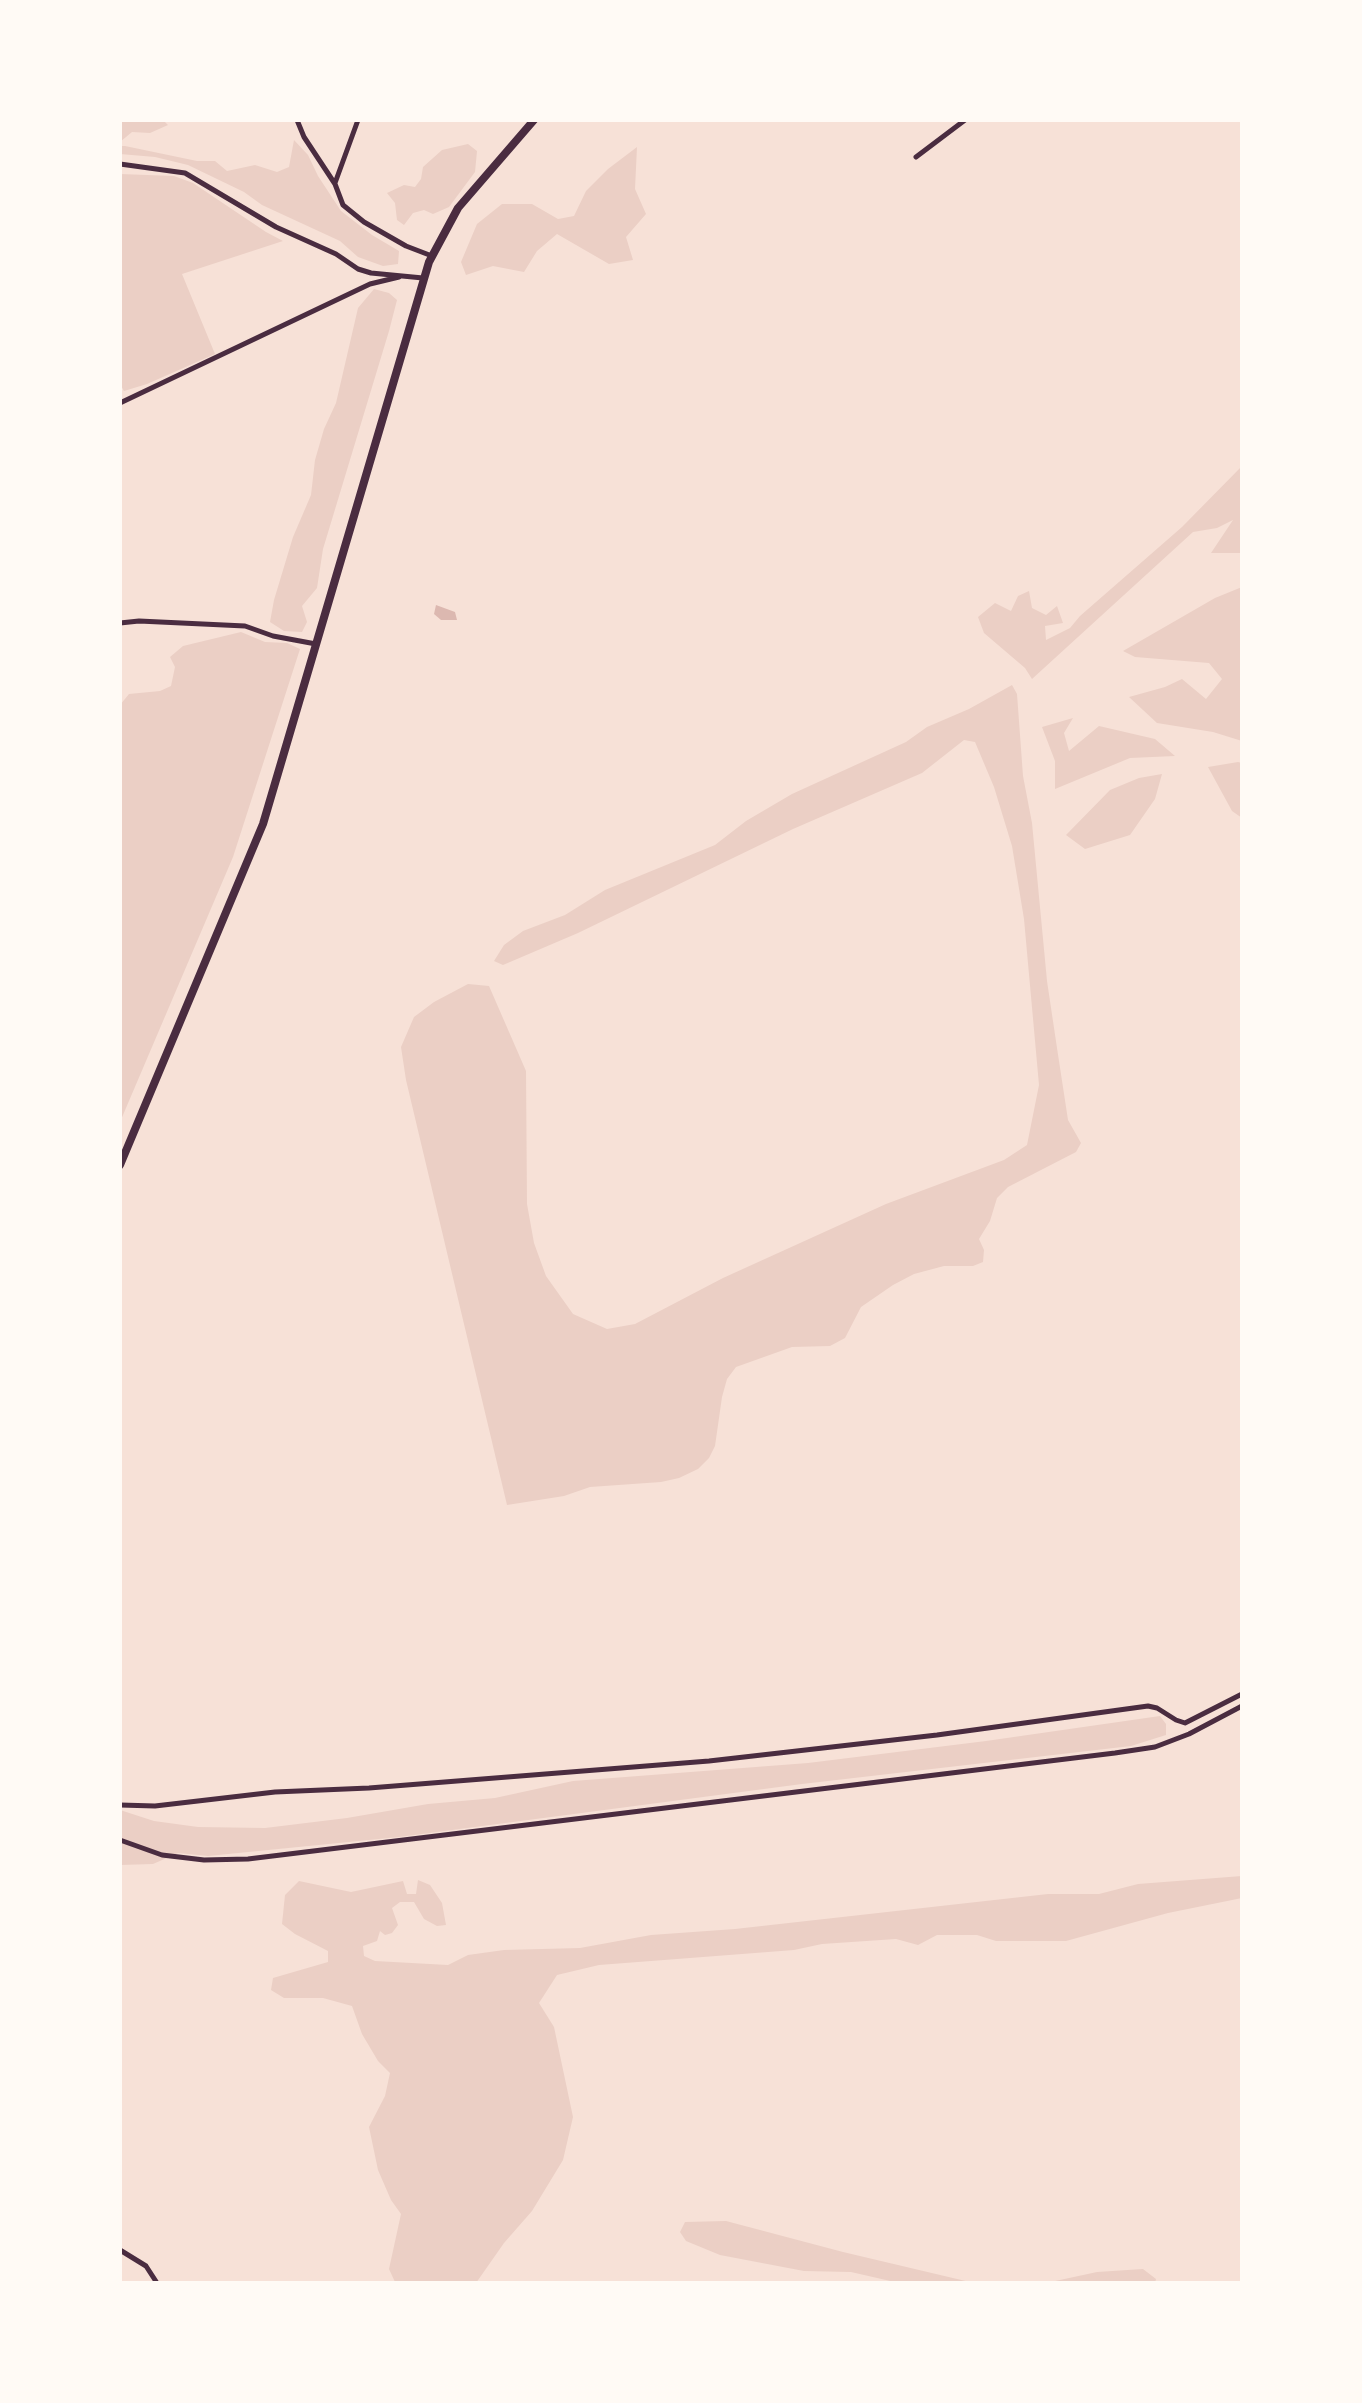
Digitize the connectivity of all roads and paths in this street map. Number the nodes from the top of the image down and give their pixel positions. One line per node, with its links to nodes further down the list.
1 (297, 120): 7 (street)
2 (358, 120): 7 (street)
3 (534, 120): 8 (main road)
4 (965, 120): 5 (street)
5 (916, 157)
6 (120, 164): 9 (street)
7 (335, 184): 8 (street)
8 (432, 256): 10 (main road)
9 (404, 276): 10 (street); 11 (street)
10 (423, 278): 13 (main road)
11 (120, 403)
12 (120, 623): 13 (street)
13 (317, 644): 14 (main road)
14 (120, 1165)
15 (1242, 1694): 17 (street)
16 (1242, 1706): 18 (street)
17 (120, 1805)
18 (120, 1840)
19 (120, 2250): 20 (street)
20 (157, 2283)

